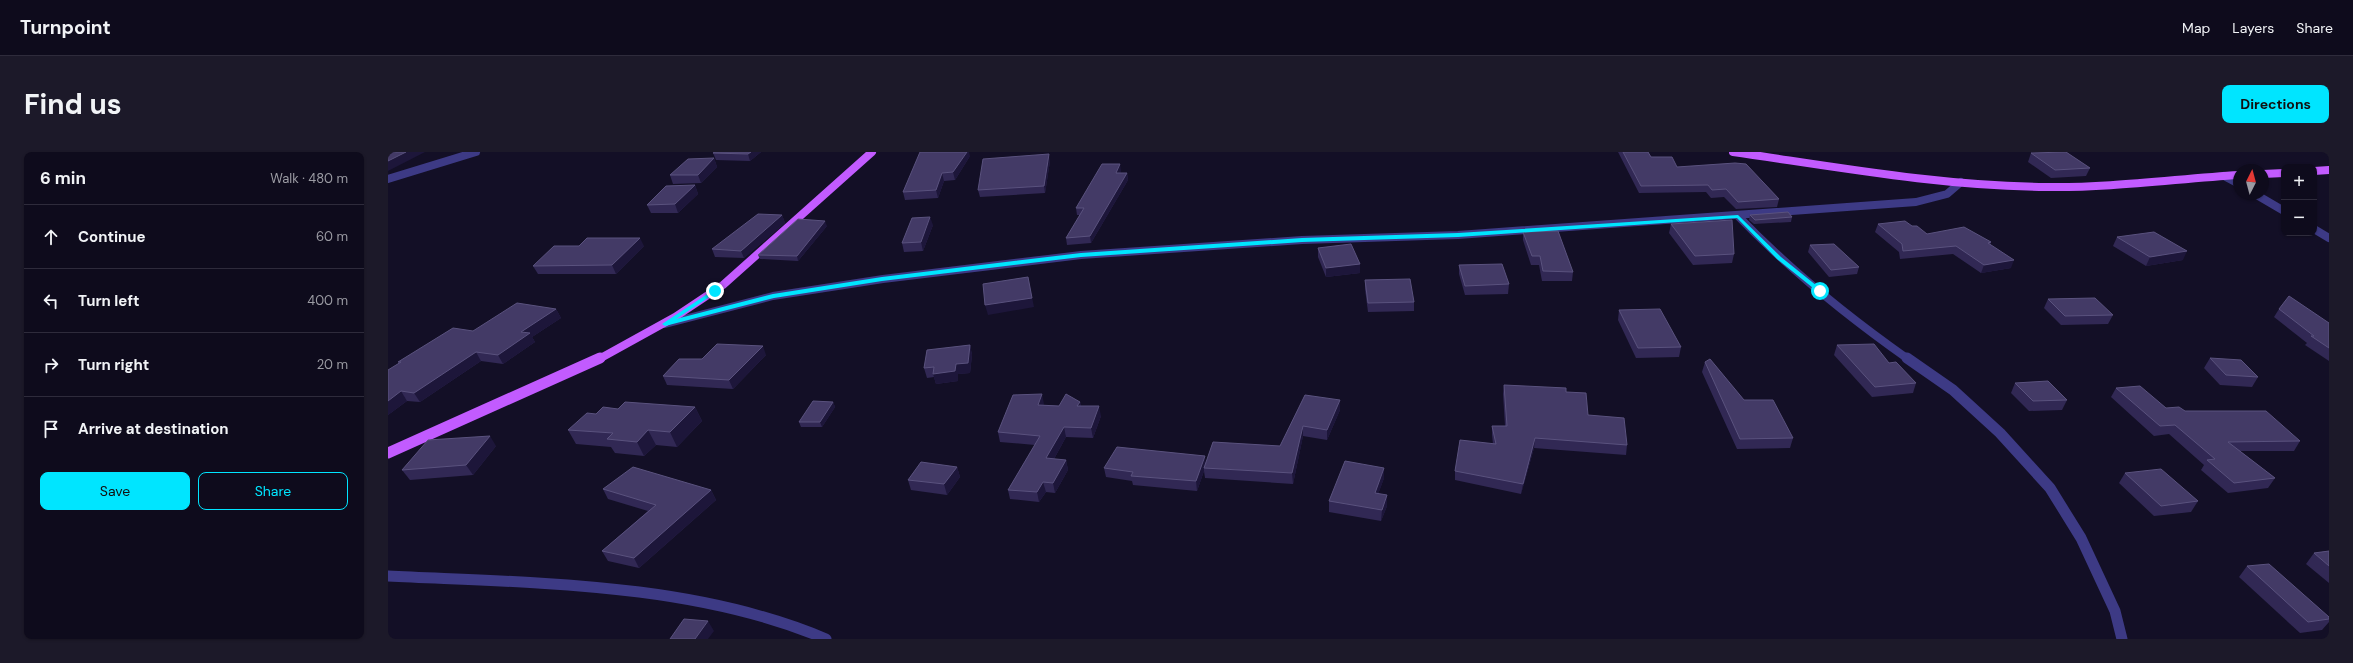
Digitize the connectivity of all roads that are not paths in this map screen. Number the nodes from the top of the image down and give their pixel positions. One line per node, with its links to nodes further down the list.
1 (476, 152): 10 (street)
2 (872, 152): 18 (main road)
3 (1733, 152): 12 (main road)
4 (2329, 170): 5 (main road)
5 (2317, 171)
6 (2281, 173): 7 (main road)
7 (2269, 174)
8 (2233, 175): 9 (main road)
9 (2224, 176): 11 (street); 12 (main road)
10 (388, 179)
11 (2233, 181)
12 (1961, 182): 15 (street)
13 (2265, 200): 14 (street)
14 (2281, 209)
15 (1738, 216): 18 (street); 22 (street)
16 (2317, 231): 17 (street)
17 (2329, 238)
18 (665, 324): 19 (main road)
19 (388, 453)
20 (388, 576): 21 (street)
21 (826, 639)
22 (2122, 639)

